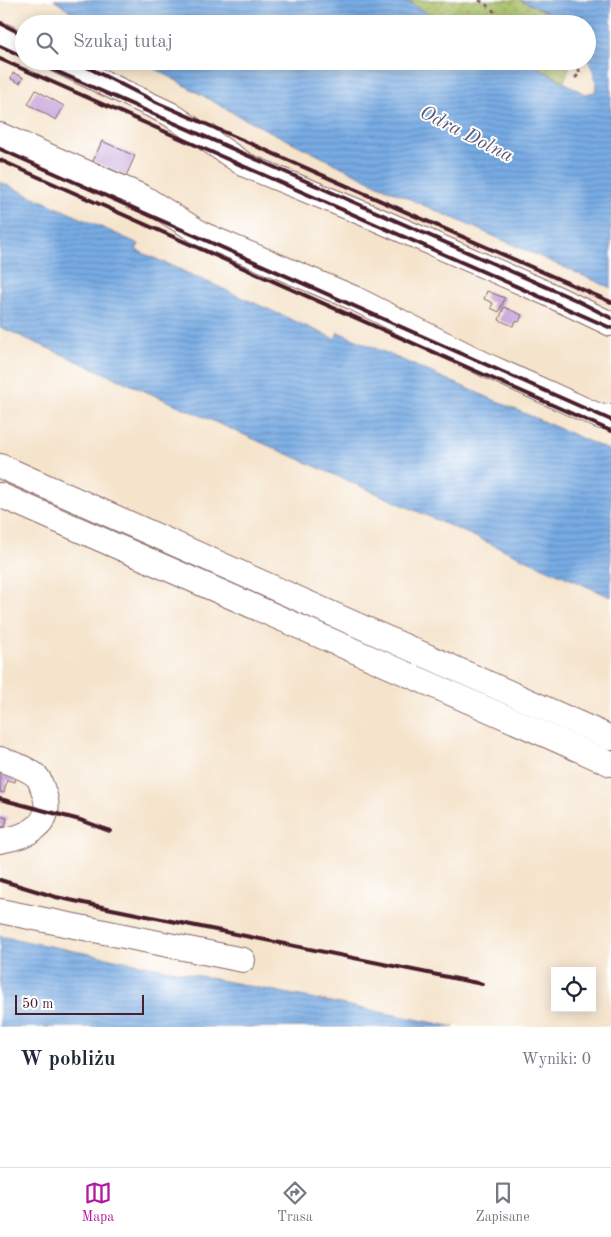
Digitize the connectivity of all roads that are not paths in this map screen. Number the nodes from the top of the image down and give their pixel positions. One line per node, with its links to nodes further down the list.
1 (0, 34): 2 (lane)
2 (15, 41)
3 (77, 70): 5 (lane)
4 (0, 135): 6 (lane)
5 (611, 324)
6 (611, 416)
7 (0, 466): 9 (lane)
8 (0, 495): 11 (lane)
9 (611, 738)
10 (0, 759): 12 (lane)
11 (611, 764)
12 (0, 841)
13 (0, 911): 14 (lane)
14 (244, 960)

